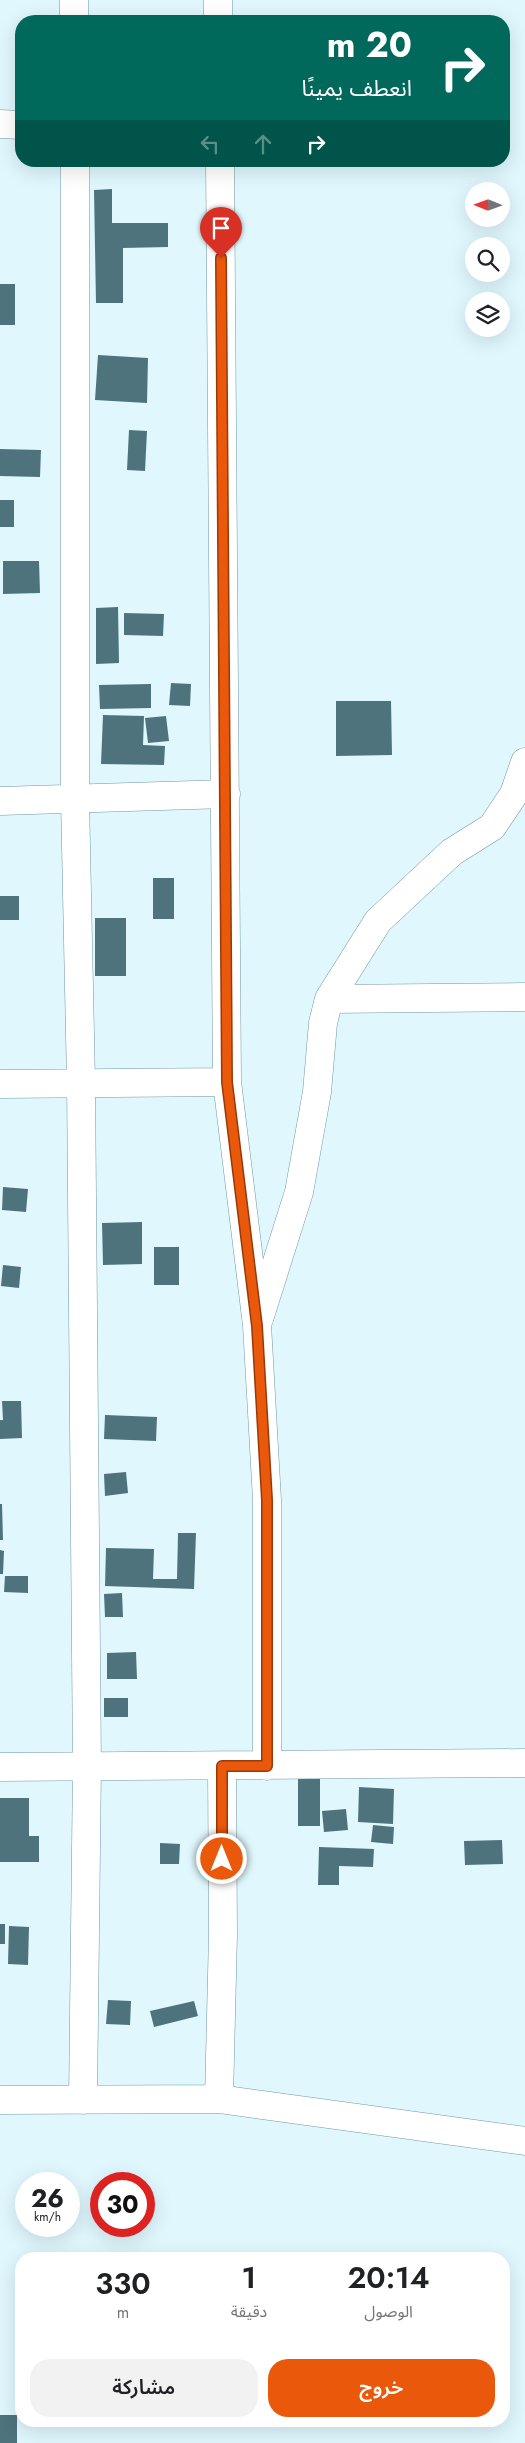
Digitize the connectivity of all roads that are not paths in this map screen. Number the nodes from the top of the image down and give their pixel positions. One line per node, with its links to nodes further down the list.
1 (74, 0): 3 (street)
2 (218, 0): 4 (street)
3 (74, 15)
4 (218, 15)
5 (0, 124): 6 (street)
6 (15, 125)
7 (75, 167): 11 (street)
8 (220, 167): 10 (street)
9 (525, 762): 14 (street)
10 (226, 794): 11 (street); 16 (street)
11 (75, 799): 12 (street); 15 (street)
12 (0, 801)
13 (525, 997): 14 (street)
14 (329, 999): 18 (street)
15 (81, 1082): 16 (street); 17 (street); 20 (street)
16 (227, 1082): 18 (street)
17 (0, 1084)
18 (257, 1326): 22 (street)
19 (525, 1763): 22 (street)
20 (87, 1766): 21 (street); 23 (street); 26 (street)
21 (222, 1766): 22 (street); 24 (street)
22 (267, 1766)
23 (0, 1767)
24 (218, 2099): 26 (street); 27 (street)
25 (0, 2100): 26 (street)
26 (82, 2100)
27 (525, 2141)

